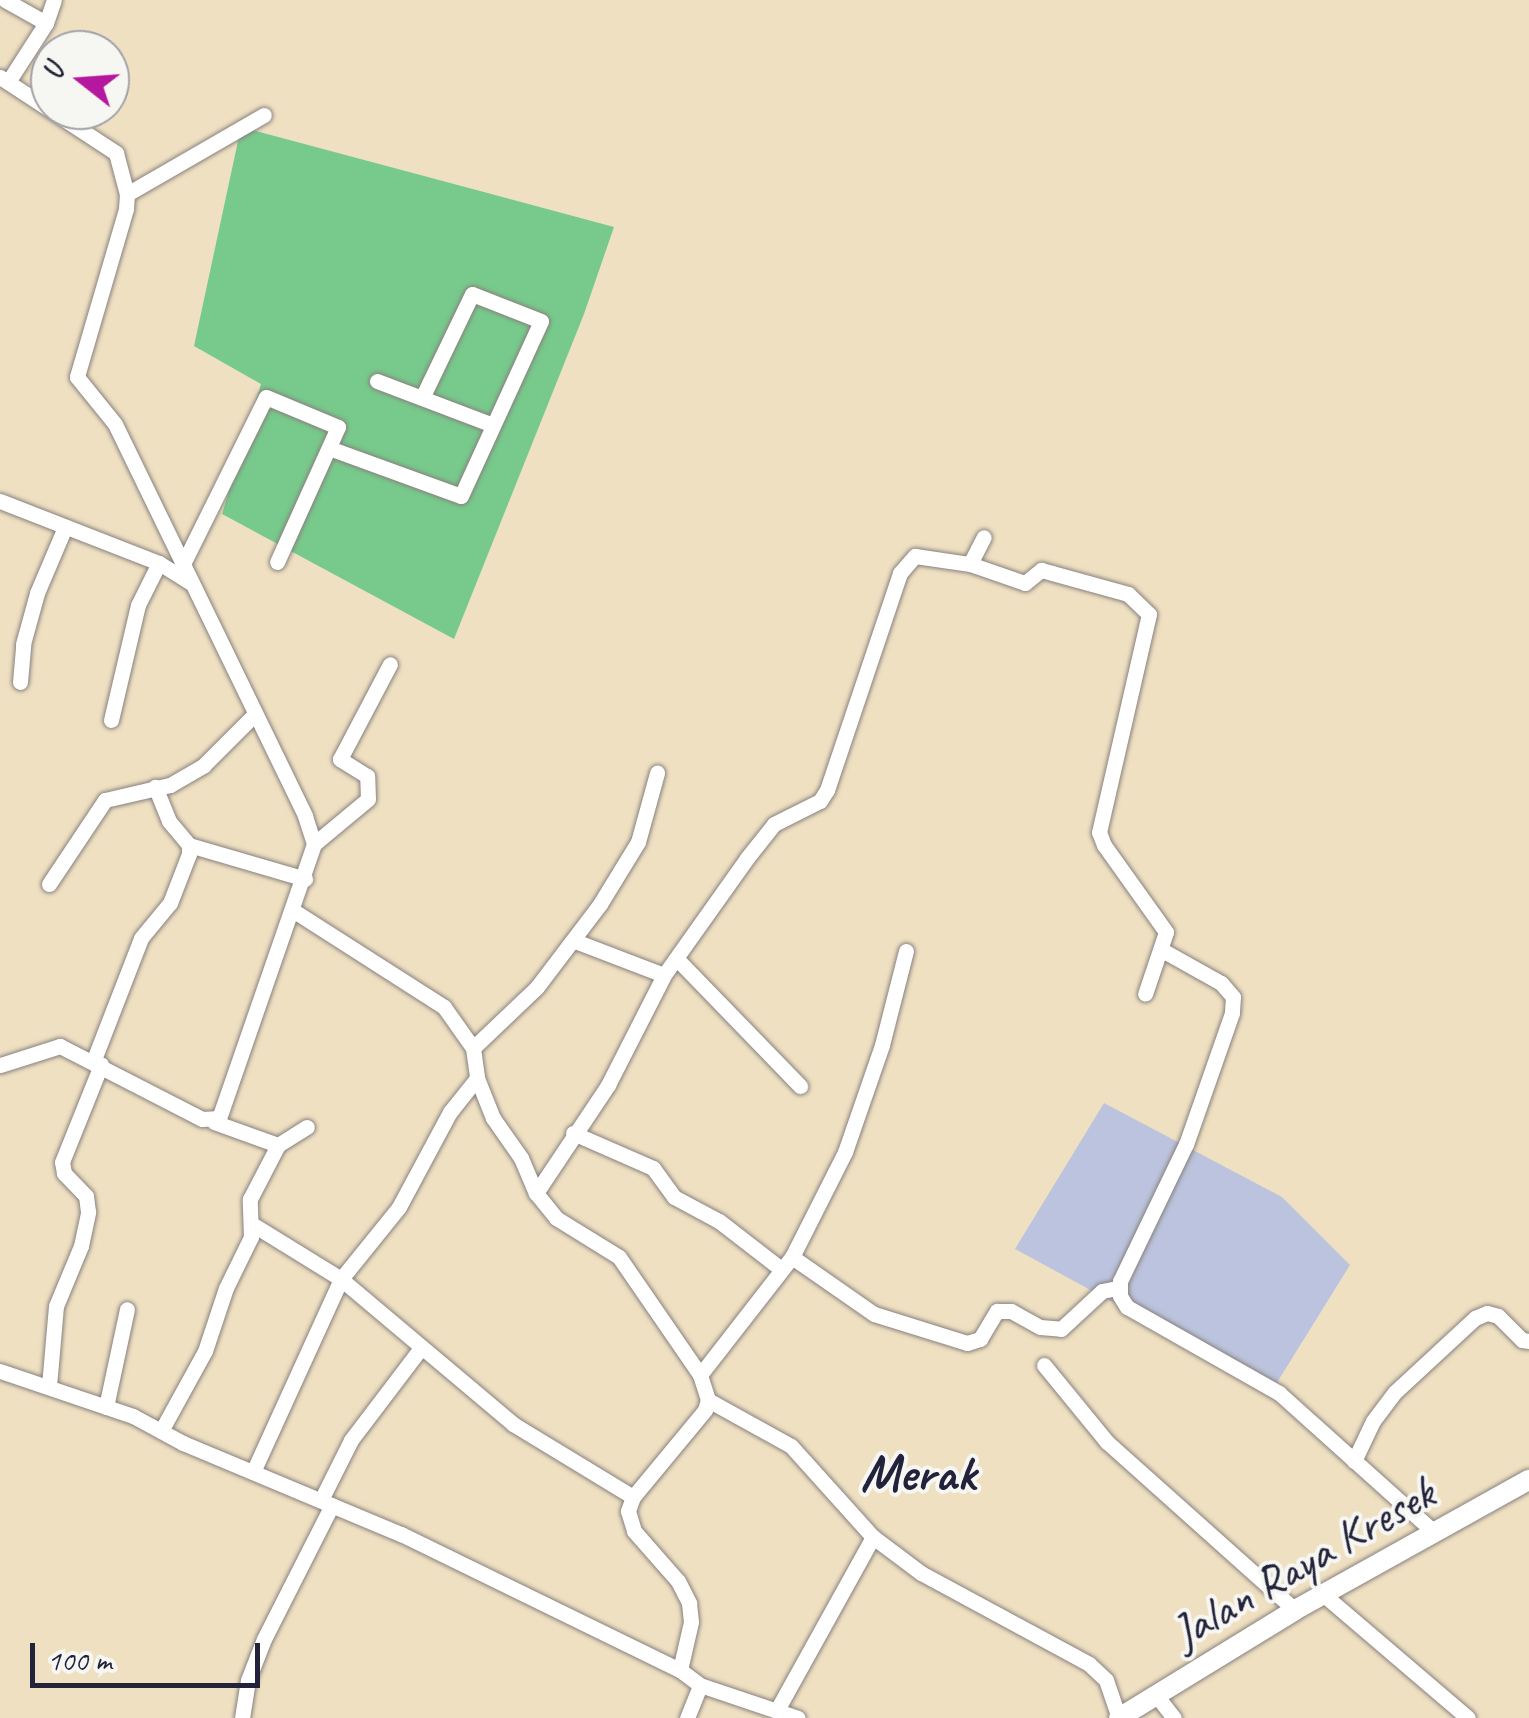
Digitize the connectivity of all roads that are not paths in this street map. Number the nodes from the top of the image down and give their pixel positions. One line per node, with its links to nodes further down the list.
1 (4, 0): 3 (street)
2 (54, 0): 3 (street)
3 (46, 23): 4 (street)
4 (4, 80): 6 (street)
5 (264, 115): 6 (street)
6 (127, 194): 16 (street)
7 (377, 381): 8 (street)
8 (422, 398): 9 (street); 9 (street)
9 (493, 426): 10 (street)
10 (329, 448): 14 (street); 16 (street)
11 (0, 501): 12 (street)
12 (65, 526): 15 (street); 20 (street)
13 (984, 537): 17 (street)
14 (277, 562)
15 (159, 563): 18 (street); 22 (street)
16 (183, 564): 18 (street)
17 (970, 564): 31 (street); 33 (street)
18 (192, 584): 21 (street)
19 (390, 664): 25 (street)
20 (20, 682)
21 (255, 714): 24 (street); 25 (street)
22 (111, 720)
23 (657, 773): 30 (street)
24 (155, 788): 26 (street); 28 (street)
25 (314, 844): 27 (street)
26 (189, 845): 27 (street); 38 (street)
27 (305, 879): 29 (street)
28 (49, 884)
29 (294, 911): 36 (street); 41 (street)
30 (575, 941): 34 (street); 36 (street)
31 (1162, 950): 35 (street); 49 (street)
32 (906, 951): 47 (street)
33 (677, 959): 34 (street); 40 (street)
34 (664, 975): 43 (street)
35 (1145, 994)
36 (473, 1048): 39 (street)
37 (0, 1064): 38 (street)
38 (97, 1064): 41 (street); 56 (street)
39 (477, 1078): 45 (street); 48 (street)
40 (800, 1086)
41 (214, 1122): 44 (street)
42 (307, 1127): 44 (street)
43 (573, 1133): 45 (street); 47 (street)
44 (278, 1145): 46 (street)
45 (536, 1194): 55 (street)
46 (252, 1224): 48 (street); 59 (street)
47 (786, 1262): 49 (street); 55 (street)
48 (341, 1279): 52 (street); 61 (street)
49 (1118, 1288): 60 (street)
50 (127, 1309): 58 (street)
51 (1529, 1341): 60 (street)
52 (420, 1349): 63 (street); 64 (street)
53 (1044, 1365): 68 (street)
54 (0, 1371): 56 (street)
55 (700, 1375): 57 (street)
56 (49, 1386): 58 (street)
57 (708, 1400): 63 (street); 66 (street)
58 (106, 1406): 59 (street)
59 (161, 1431): 61 (street)
60 (1354, 1461): 65 (street)
61 (253, 1472): 64 (street)
62 (1527, 1483): 65 (main road, Jalan Raya Kresek)
63 (633, 1497): 69 (street)
64 (327, 1503): 69 (street); 73 (street)
65 (1434, 1532): 67 (main road, Jalan Raya Kresek)
66 (873, 1538): 72 (street); 76 (street)
67 (1324, 1595): 68 (main road, Jalan Raya Kresek); 78 (street)
68 (1295, 1610): 71 (main road, Jalan Raya Kresek)
69 (680, 1670): 70 (street)
70 (700, 1685): 72 (street); 74 (street)
71 (1156, 1695): 76 (main road, Jalan Raya Kresek); 77 (street)
72 (777, 1710): 75 (street)
73 (242, 1718)
74 (688, 1718)
75 (798, 1718)
76 (1119, 1718)
77 (1174, 1718)
78 (1468, 1718)

